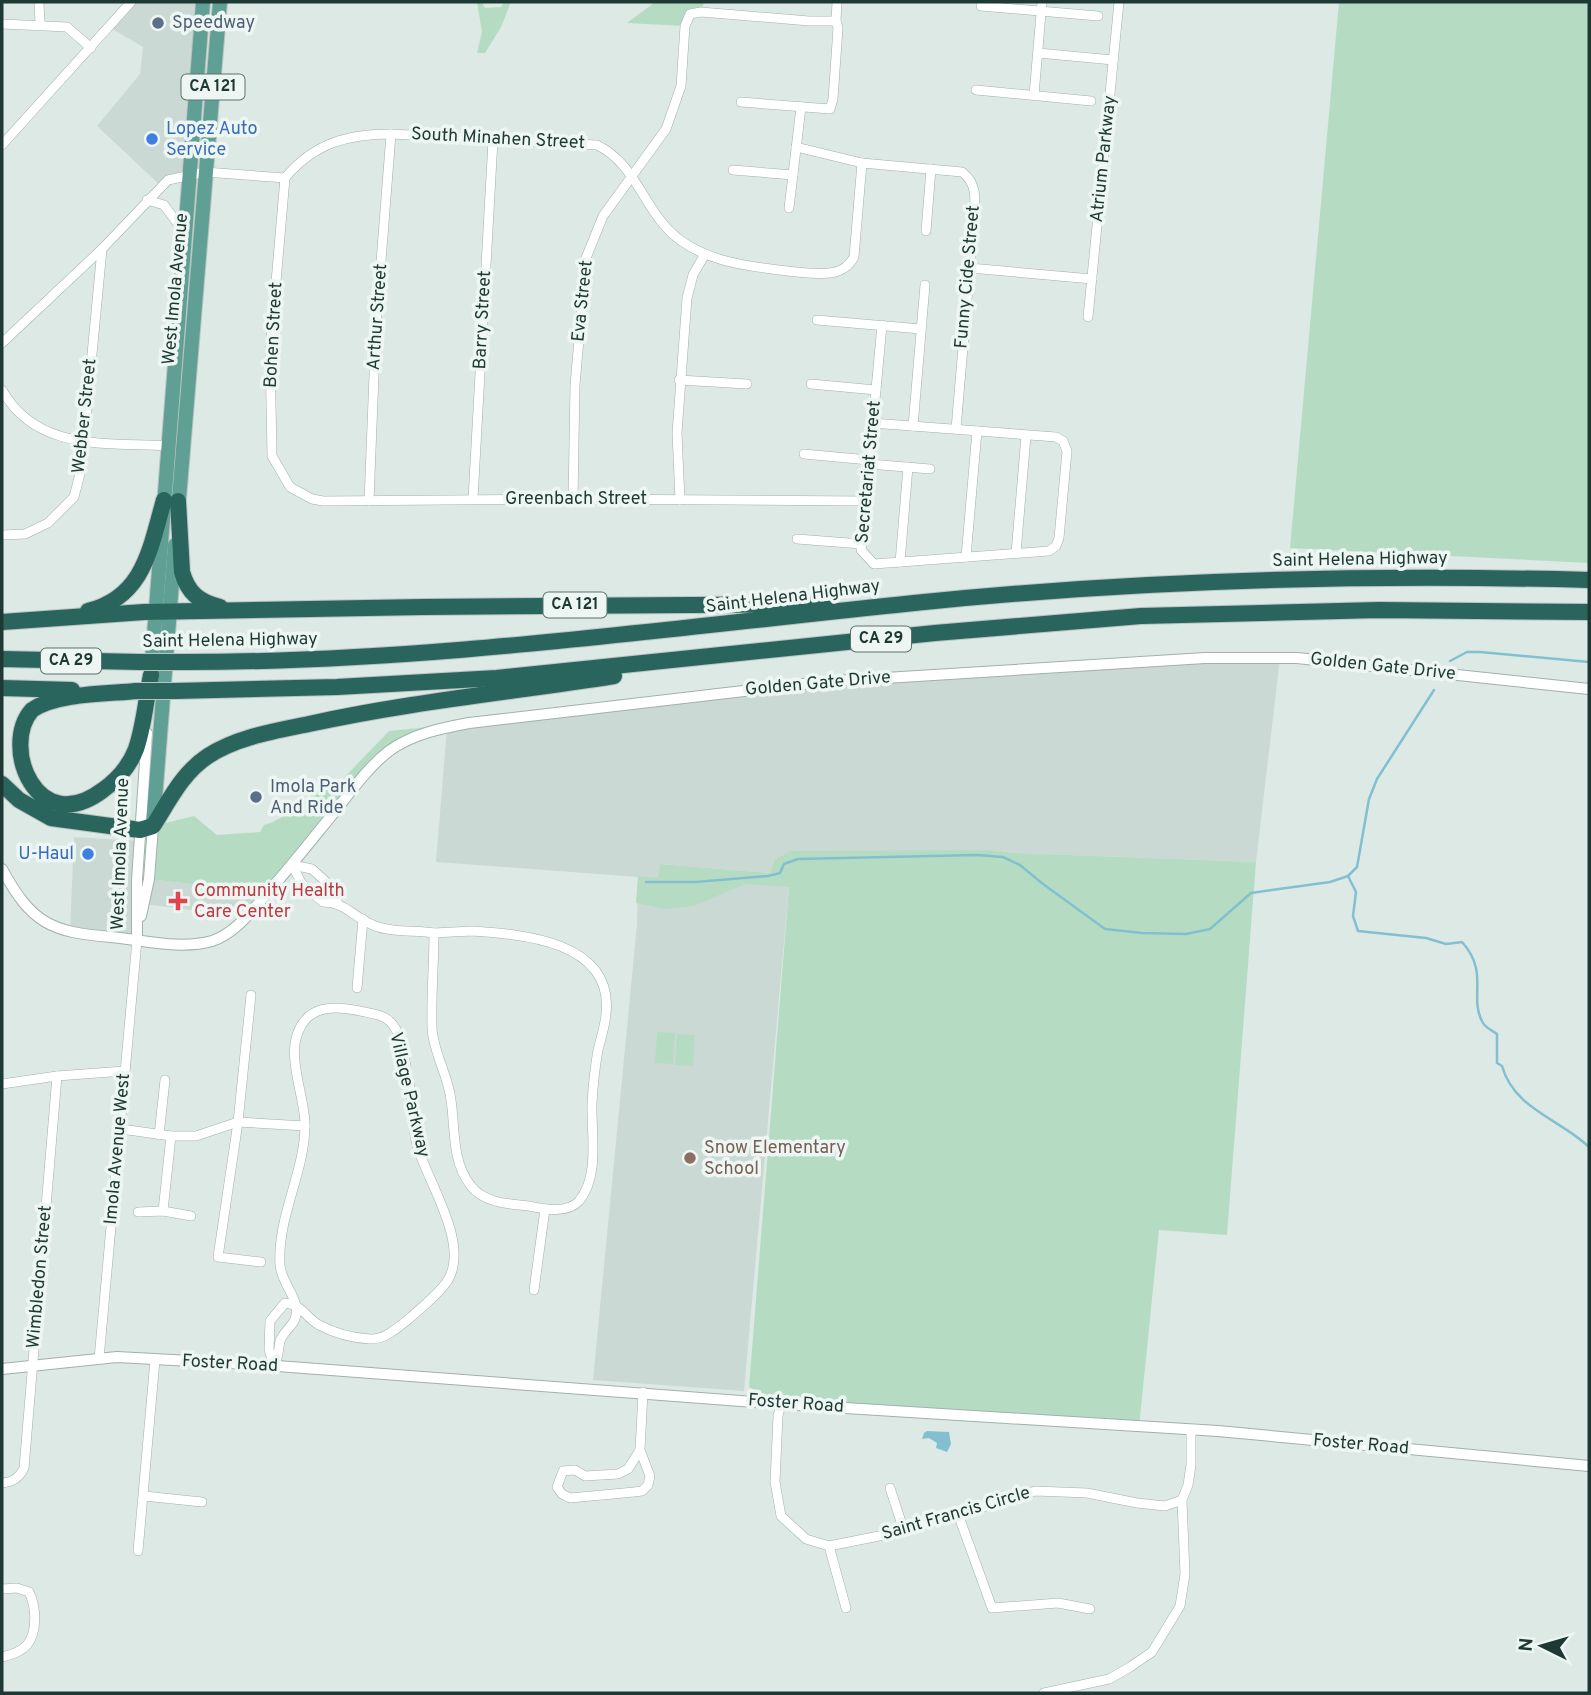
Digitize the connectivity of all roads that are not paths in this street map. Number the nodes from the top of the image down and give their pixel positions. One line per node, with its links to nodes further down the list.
1 (39, 2): 12 (street)
2 (131, 2): 13 (street)
3 (203, 2): 29 (main road, West Imola Avenue / CA 121)
4 (220, 2): 28 (main road, West Imola Avenue / CA 121)
5 (837, 2): 10 (street)
6 (1119, 2): 15 (street, Atrium Parkway)
7 (981, 6): 8 (street)
8 (1042, 7): 9 (street); 14 (street)
9 (1098, 16)
10 (836, 21): 20 (street); 30 (street, Eva Street)
11 (2, 24): 12 (street)
12 (40, 24): 13 (street)
13 (91, 48): 23 (street)
14 (1038, 53): 15 (street); 17 (street)
15 (1113, 60): 40 (street, Atrium Parkway)
16 (976, 90): 17 (street)
17 (1034, 95): 18 (street)
18 (1091, 101)
19 (741, 102): 20 (street)
20 (801, 107): 24 (street)
21 (391, 134): 22 (street, South Minahen Street); 32 (street, South Minahen Street); 68 (street, Arthur Street)
22 (493, 140): 30 (street, South Minahen Street); 64 (street, Barry Street)
23 (2, 145)
24 (796, 147): 25 (street, Funny Cide Street); 31 (street)
25 (862, 163): 26 (street, Funny Cide Street); 38 (street, South Minahen Street)
26 (931, 169): 35 (street); 39 (street, Funny Cide Street)
27 (733, 170): 31 (street)
28 (205, 172): 29 (street); 32 (street); 66 (main road, West Imola Avenue / CA 121)
29 (188, 174): 33 (street); 36 (main road, West Imola Avenue / CA 121)
30 (631, 176): 38 (street, South Minahen Street); 65 (street, Eva Street)
31 (793, 176): 34 (street)
32 (285, 178): 63 (street, Bohen Street)
33 (147, 200): 36 (street); 37 (street)
34 (789, 208)
35 (926, 231)
36 (184, 232): 58 (main road, West Imola Avenue / CA 121)
37 (102, 249): 46 (street); 57 (street, Webber Street)
38 (705, 254): 47 (street)
39 (970, 268): 40 (street); 54 (street, Funny Cide Street)
40 (1091, 279): 42 (street, Atrium Parkway)
41 (925, 285): 45 (street)
42 (1088, 317)
43 (817, 320): 44 (street)
44 (882, 326): 45 (street); 51 (street, Secretariat Street)
45 (921, 329): 53 (street)
46 (2, 343)
47 (679, 380): 48 (street); 67 (street)
48 (747, 384)
49 (811, 384): 51 (street)
50 (2, 390): 57 (street)
51 (876, 390): 52 (street, Secretariat Street)
52 (872, 423): 53 (street); 60 (street, Secretariat Street)
53 (913, 426): 54 (street)
54 (956, 429): 55 (street)
55 (977, 431): 56 (street); 74 (street)
56 (1026, 436): 73 (street); 73 (street, Secretariat Street)
57 (83, 440): 58 (street); 70 (street, Webber Street)
58 (168, 446): 66 (main road, West Imola Avenue / CA 121)
59 (804, 454): 60 (street)
60 (869, 462): 61 (street); 69 (street, Secretariat Street)
61 (908, 467): 62 (street); 75 (street)
62 (930, 469)
63 (290, 487): 68 (street, Greenbach Street)
64 (473, 499): 65 (street, Greenbach Street); 68 (street, Greenbach Street)
65 (573, 499): 67 (street, Greenbach Street)
66 (171, 500): 78 (highway, CA 121); 79 (main road, West Imola Avenue / CA 121); 81 (highway)
67 (680, 500): 69 (street, Greenbach Street)
68 (369, 501)
69 (865, 501): 72 (street, Secretariat Street)
70 (2, 536)
71 (797, 538): 72 (street)
72 (862, 544): 75 (street, Secretariat Street)
73 (1016, 553): 74 (street, Secretariat Street)
74 (966, 557): 75 (street, Secretariat Street)
75 (900, 562)
76 (1589, 580): 77 (highway, Saint Helena Highway / CA 29)
77 (914, 603): 78 (highway, CA 121); 84 (highway, Saint Helena Highway / CA 29, bridge)
78 (236, 610): 79 (highway)
79 (162, 612): 81 (highway); 85 (main road, West Imola Avenue / CA 121); 90 (main road, West Imola Avenue)
80 (1589, 612): 83 (highway, CA 29)
81 (60, 619): 82 (highway)
82 (2, 622)
83 (896, 637): 88 (highway, CA 29, bridge); 90 (highway)
84 (2, 659)
85 (150, 675): 88 (highway, CA 121); 90 (street, West Imola Avenue)
86 (2, 688): 88 (highway, CA 29)
87 (1589, 689): 91 (street, Golden Gate Drive)
88 (137, 691)
89 (2, 784): 90 (highway)
90 (146, 828): 96 (street, West Imola Avenue)
91 (292, 865): 93 (street); 93 (street); 96 (street, Golden Gate Drive)
92 (2, 869): 96 (street, Golden Gate Drive)
93 (337, 902): 94 (street)
94 (363, 919): 95 (street); 97 (street)
95 (434, 933): 108 (street); 108 (street)
96 (136, 940): 99 (street, Imola Avenue West)
97 (357, 988)
98 (251, 995): 103 (street)
99 (124, 1071): 100 (street); 105 (street, Imola Avenue West)
100 (57, 1076): 102 (street); 117 (street, Wimbledon Street)
101 (165, 1080): 106 (street)
102 (2, 1084)
103 (238, 1122): 104 (street); 107 (street); 112 (street)
104 (305, 1126): 114 (street, Village Parkway); 114 (street, Village Parkway)
105 (121, 1129): 106 (street); 115 (street, Imola Avenue West)
106 (159, 1135): 107 (street)
107 (171, 1136): 109 (street)
108 (545, 1209): 113 (street)
109 (163, 1211): 110 (street); 111 (street)
110 (138, 1212)
111 (191, 1216)
112 (261, 1262)
113 (534, 1290)
114 (296, 1304): 118 (street); 118 (street)
115 (99, 1359): 116 (street, Foster Road); 117 (street, Foster Road)
116 (155, 1360): 118 (street, Foster Road); 127 (street)
117 (33, 1365): 119 (street, Foster Road); 125 (street, Wimbledon Street)
118 (274, 1366): 120 (street, Foster Road)
119 (2, 1369)
120 (643, 1392): 121 (street, Foster Road); 123 (street)
121 (781, 1404): 122 (street, Foster Road); 132 (street)
122 (1191, 1430): 124 (street, Foster Road); 128 (street)
123 (640, 1450): 123 (street)
124 (1589, 1466)
125 (2, 1483)
126 (890, 1488): 131 (street)
127 (144, 1496): 129 (street); 133 (street)
128 (1182, 1500): 130 (street, Saint Francis Circle); 138 (street)
129 (202, 1502)
130 (958, 1514): 131 (street, Saint Francis Circle); 136 (street)
131 (904, 1531): 132 (street, Saint Francis Circle)
132 (829, 1546): 135 (street)
133 (138, 1551)
134 (2, 1589): 137 (street)
135 (846, 1608)
136 (1090, 1609)
137 (2, 1657)
138 (1044, 1693)

